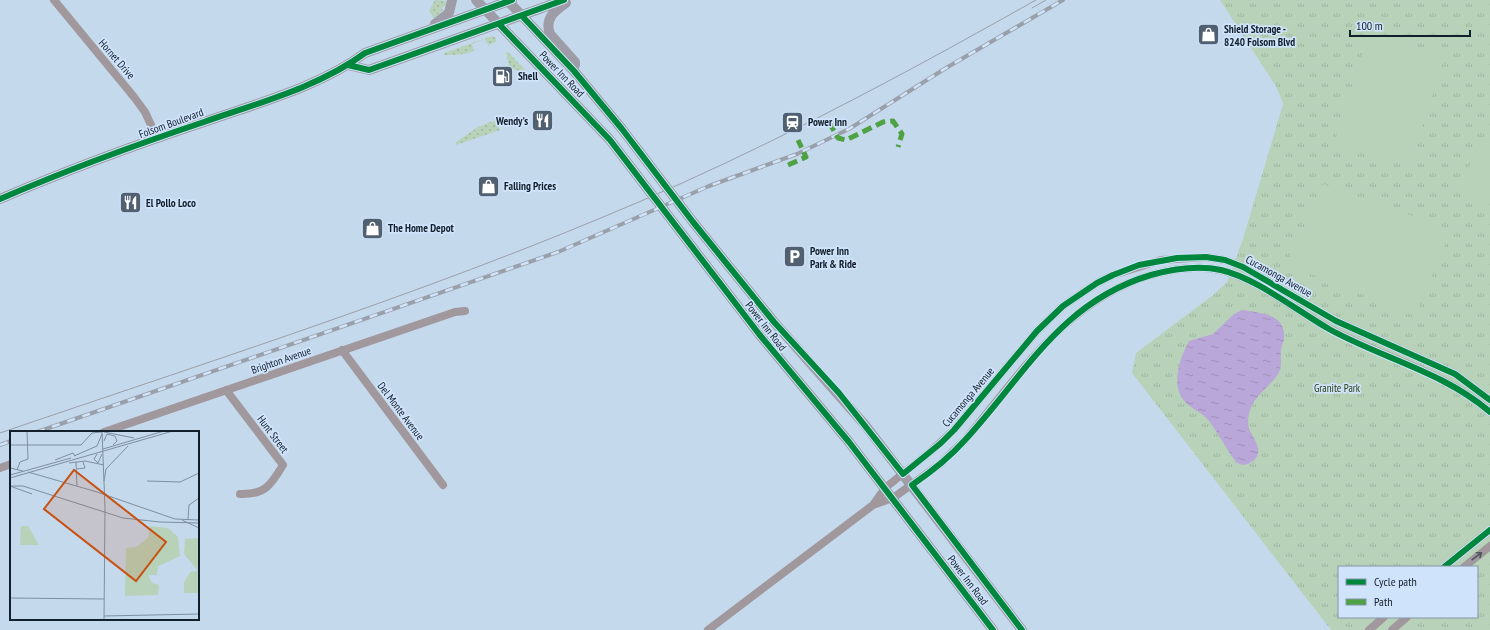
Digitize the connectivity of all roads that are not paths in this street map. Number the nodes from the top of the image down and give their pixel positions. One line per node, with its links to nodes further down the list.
1 (54, 0): 13 (street, Hornet Drive)
2 (452, 0): 10 (main road)
3 (476, 0): 7 (main road, Power Inn Road)
4 (564, 0): 8 (main road)
5 (570, 0): 12 (main road)
6 (509, 1): 7 (main road, Folsom Boulevard); 8 (main road, Power Inn Road)
7 (486, 10): 9 (main road, Power Inn Road); 10 (main road, Folsom Boulevard)
8 (522, 16): 9 (main road); 12 (main road, Power Inn Road)
9 (500, 24): 11 (main road); 26 (main road, Power Inn Road)
10 (426, 31): 11 (main road, Folsom Boulevard)
11 (348, 66): 13 (main road, Folsom Boulevard)
12 (574, 71): 23 (main road, Power Inn Road)
13 (157, 138): 14 (main road, Folsom Boulevard)
14 (0, 199)
15 (465, 311): 16 (street, Brighton Avenue)
16 (342, 350): 17 (street, Brighton Avenue); 24 (street, Del Monte Avenue)
17 (226, 390): 20 (street, Brighton Avenue); 27 (street, Hunt Street)
18 (1490, 400): 23 (street, Cucamonga Avenue)
19 (1490, 412): 25 (street, Cucamonga Avenue)
20 (107, 431)
21 (10, 464): 22 (street)
22 (0, 468)
23 (903, 474): 25 (main road, Power Inn Road); 26 (street, Cucamonga Avenue)
24 (443, 485)
25 (912, 485): 28 (street, Cucamonga Avenue); 38 (main road, Power Inn Road)
26 (885, 488): 28 (main road, Power Inn Road); 29 (street, Cucamonga Avenue)
27 (240, 494)
28 (893, 498): 29 (street, Cucamonga Avenue); 37 (main road, Power Inn Road)
29 (873, 505): 36 (street, Cucamonga Avenue)
30 (1490, 530): 32 (street)
31 (1490, 546): 33 (street, one-way to 31)
32 (1445, 566)
33 (1465, 566)
34 (1383, 618): 39 (street)
35 (1406, 618): 40 (street)
36 (708, 630)
37 (993, 630)
38 (1022, 630)
39 (1369, 630)
40 (1392, 630)

